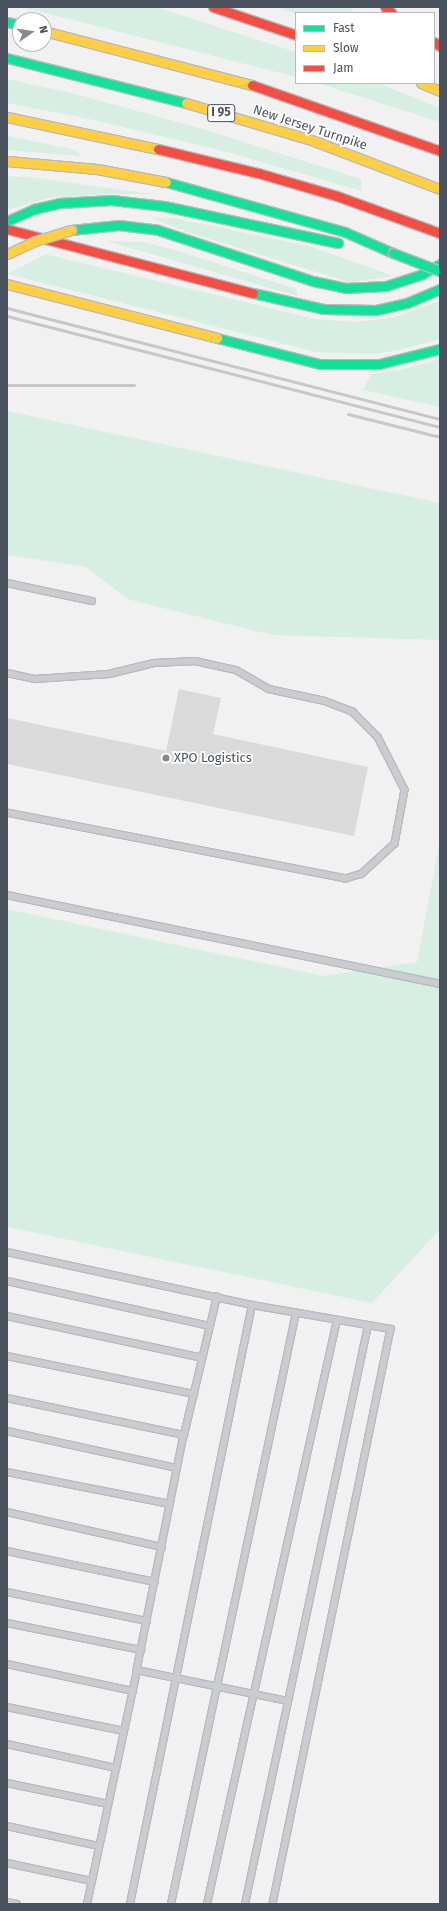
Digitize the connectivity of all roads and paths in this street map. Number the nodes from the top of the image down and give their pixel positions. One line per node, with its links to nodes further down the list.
1 (213, 7): 3 (highway)
2 (52, 33): 8 (highway, New Jersey Turnpike)
3 (295, 35)
4 (7, 58): 10 (highway, New Jersey Turnpike / I 95)
5 (423, 84): 6 (highway)
6 (440, 91)
7 (7, 117): 13 (highway)
8 (440, 151)
9 (7, 161): 14 (highway)
10 (440, 188)
11 (7, 221): 14 (highway)
12 (7, 229): 19 (highway)
13 (440, 233)
14 (394, 253): 17 (highway, bridge)
15 (7, 254): 16 (highway, bridge)
16 (440, 264)
17 (440, 271)
18 (7, 284): 20 (highway)
19 (440, 289)
20 (440, 349)
21 (7, 583): 22 (lane)
22 (92, 601)
23 (7, 673): 24 (lane)
24 (7, 813)
25 (7, 894): 26 (lane)
26 (440, 984)
27 (7, 1252): 29 (lane)
28 (7, 1281): 34 (lane)
29 (217, 1298): 30 (lane); 34 (lane)
30 (252, 1305): 31 (lane); 55 (lane)
31 (296, 1313): 33 (lane); 56 (lane)
32 (7, 1316): 37 (lane)
33 (337, 1320): 35 (lane); 58 (lane)
34 (210, 1326): 37 (lane)
35 (368, 1326): 59 (lane); 77 (lane)
36 (7, 1356): 38 (lane)
37 (203, 1358): 38 (lane)
38 (194, 1394): 41 (lane)
39 (7, 1398): 41 (lane)
40 (7, 1431): 42 (lane)
41 (184, 1435): 42 (lane)
42 (178, 1468): 44 (lane)
43 (7, 1472): 44 (lane)
44 (170, 1504): 46 (lane)
45 (7, 1512): 46 (lane)
46 (162, 1547): 48 (lane)
47 (7, 1551): 48 (lane)
48 (155, 1582): 50 (lane)
49 (7, 1592): 50 (lane)
50 (147, 1621): 52 (lane)
51 (7, 1623): 52 (lane)
52 (141, 1650): 54 (lane)
53 (7, 1664): 57 (lane)
54 (137, 1670): 55 (lane); 57 (lane)
55 (176, 1678): 56 (lane); 73 (lane)
56 (217, 1686): 58 (lane); 74 (lane)
57 (133, 1691): 61 (lane)
58 (254, 1694): 59 (lane); 75 (lane)
59 (288, 1701): 76 (lane)
60 (7, 1707): 61 (lane)
61 (124, 1731): 63 (lane)
62 (7, 1744): 63 (lane)
63 (116, 1768): 65 (lane)
64 (7, 1783): 65 (lane)
65 (108, 1804): 67 (lane)
66 (7, 1826): 67 (lane)
67 (99, 1846): 69 (lane)
68 (7, 1863): 69 (lane)
69 (92, 1881): 72 (lane)
70 (7, 1902): 71 (lane)
71 (17, 1904)
72 (87, 1904)
73 (130, 1904)
74 (171, 1904)
75 (207, 1904)
76 (245, 1904)
77 (273, 1904)

